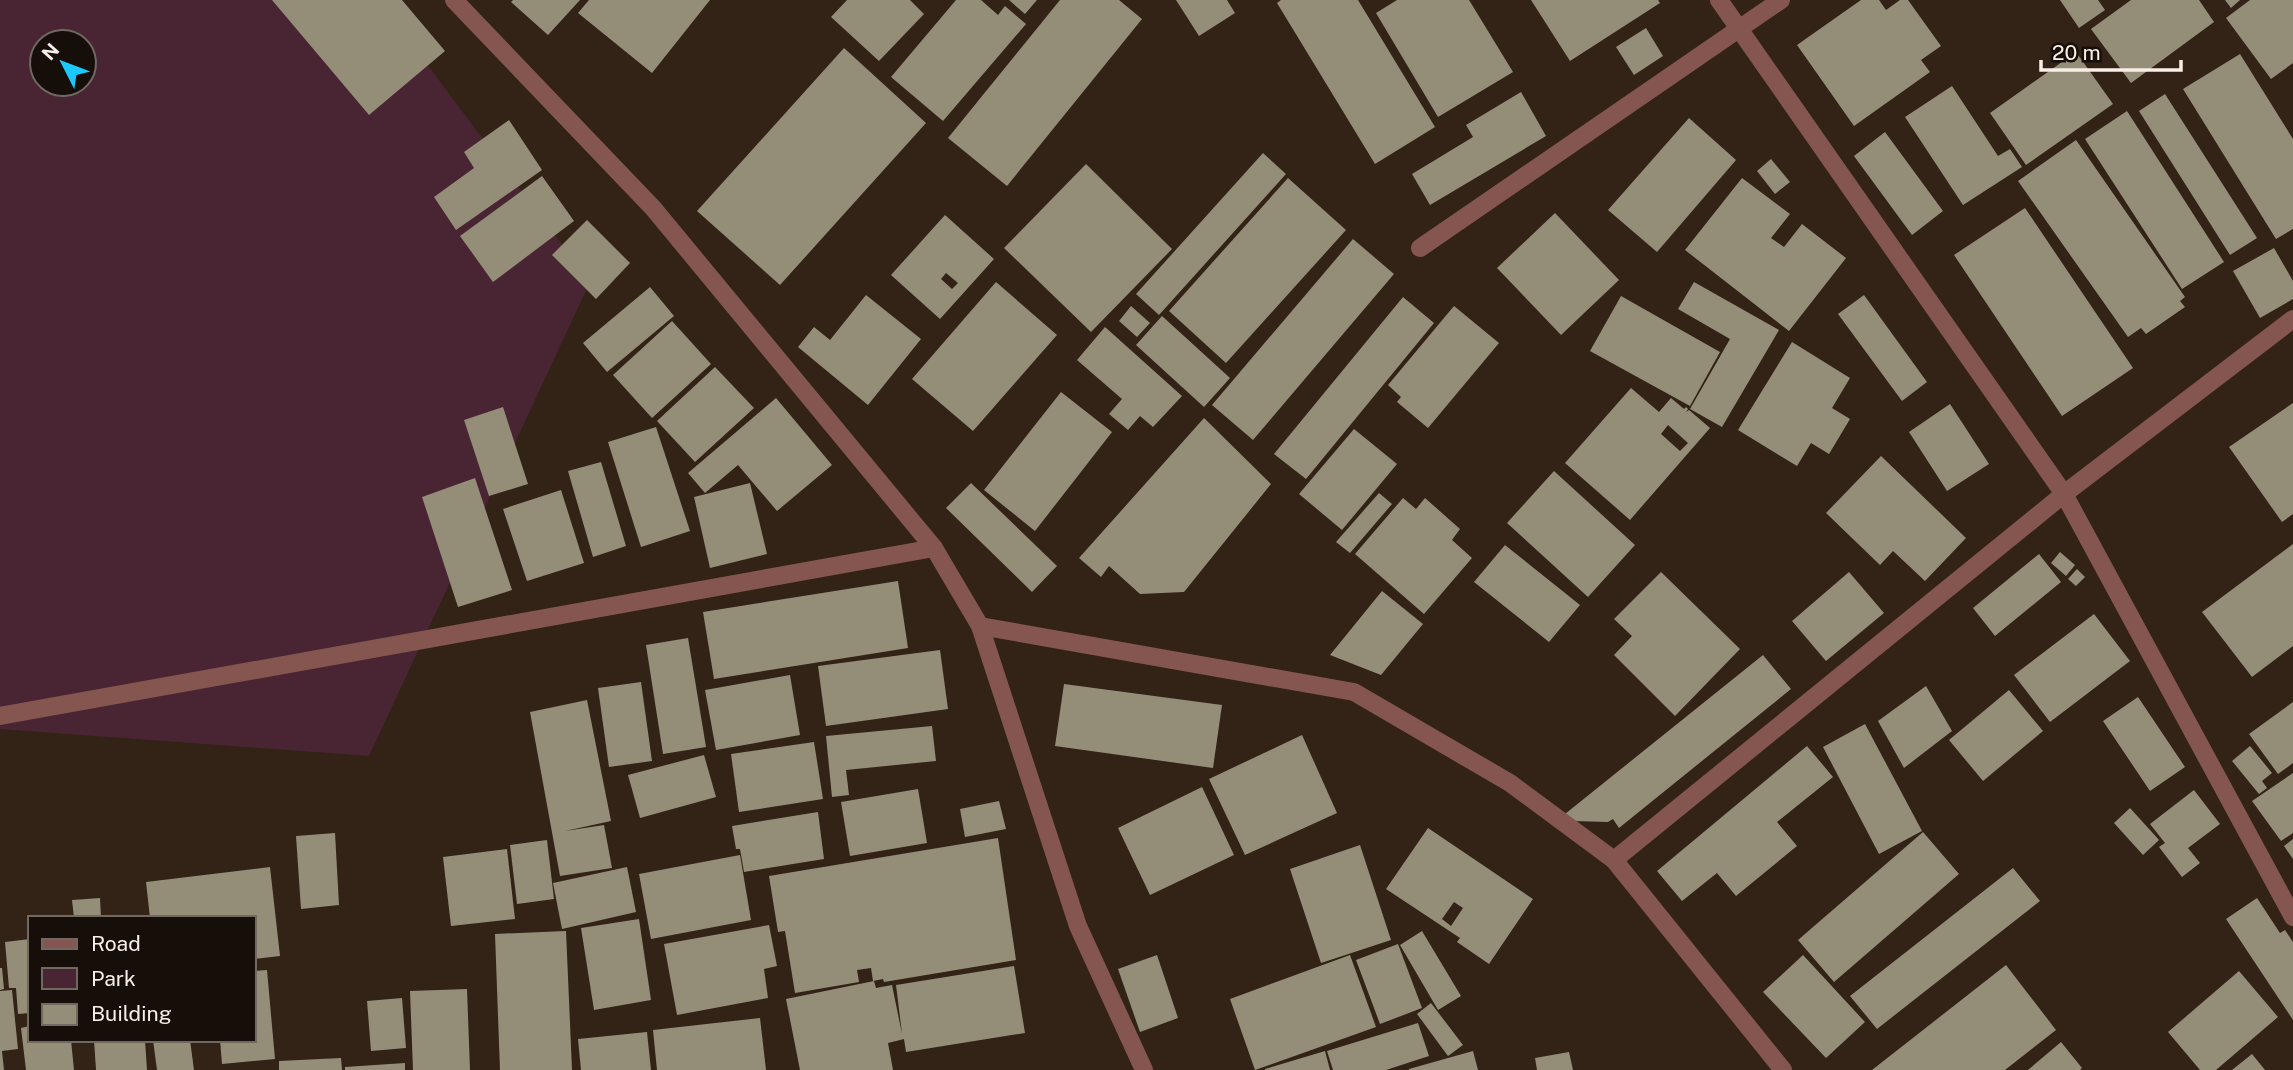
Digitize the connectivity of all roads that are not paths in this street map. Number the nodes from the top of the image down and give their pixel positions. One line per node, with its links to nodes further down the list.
1 (454, 0): 8 (street)
2 (1719, 0): 4 (street)
3 (1781, 0): 4 (street)
4 (1741, 29): 5 (street); 7 (street)
5 (1420, 248)
6 (2293, 319): 7 (street)
7 (2064, 494): 11 (street); 12 (street)
8 (934, 548): 9 (street); 10 (street)
9 (980, 626): 11 (street); 13 (street)
10 (0, 716)
11 (1614, 860): 14 (street)
12 (2293, 917)
13 (1143, 1070)
14 (1783, 1070)

